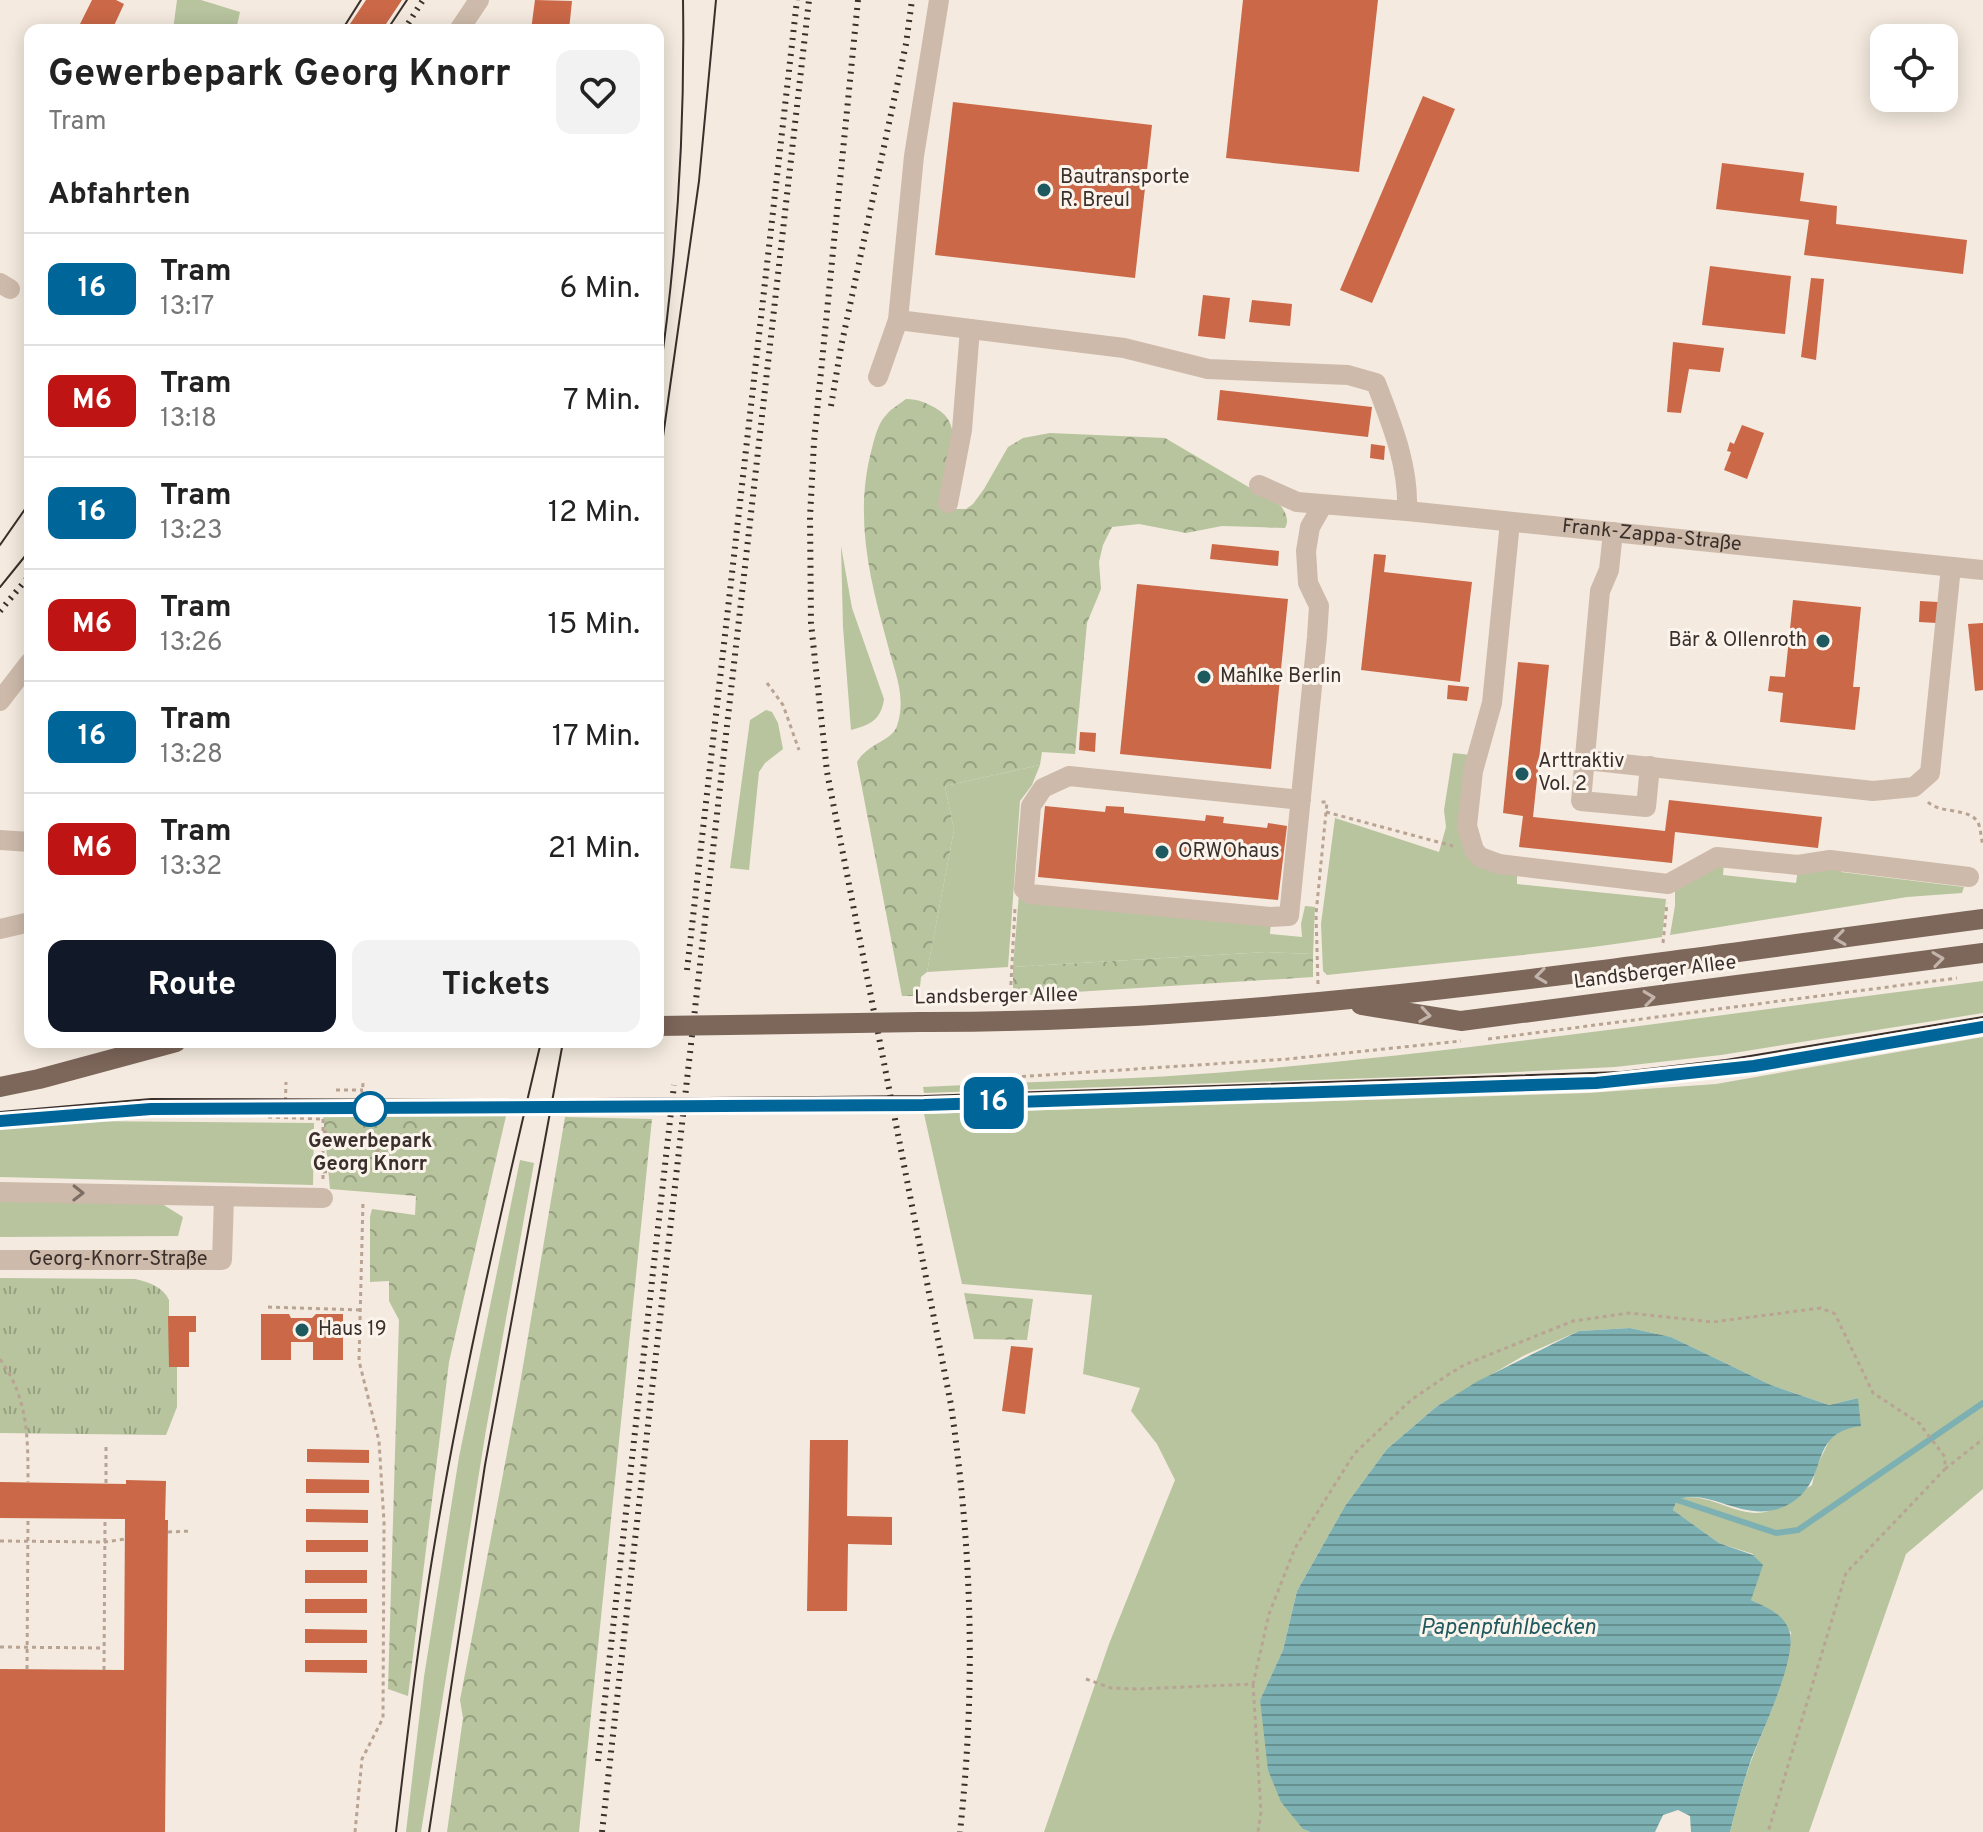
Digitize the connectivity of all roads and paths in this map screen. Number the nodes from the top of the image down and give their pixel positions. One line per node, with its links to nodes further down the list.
1 (479, 0): 3 (street)
2 (939, 0): 4 (street)
3 (463, 24)
4 (898, 320): 5 (street); 6 (street)
5 (970, 329): 8 (street); 10 (street)
6 (878, 377)
7 (1259, 485): 9 (street, Frank-Zappa-Straße)
8 (948, 503)
9 (1322, 506): 10 (street, Frank-Zappa-Straße); 22 (street)
10 (1407, 511): 11 (street, Frank-Zappa-Straße)
11 (1510, 522): 12 (street, Frank-Zappa-Straße); 28 (street)
12 (1613, 532): 13 (street, Frank-Zappa-Straße); 19 (street)
13 (1951, 567): 14 (street, Frank-Zappa-Straße); 21 (street)
14 (1983, 570)
15 (24, 670): 17 (street)
16 (767, 683): 18 (path)
17 (0, 701)
18 (799, 750)
19 (1586, 760): 20 (street); 20 (street)
20 (1650, 766): 21 (street)
21 (1914, 787): 27 (path)
22 (1301, 800): 23 (path); 29 (street); 29 (street)
23 (1326, 812): 26 (path); 36 (path)
24 (0, 840): 25 (street)
25 (24, 842)
26 (1445, 842)
27 (1983, 845)
28 (1969, 877)
29 (1024, 889): 37 (path)
30 (1666, 911): 34 (path)
31 (1983, 919): 38 (main road, Landsberger Allee, one-way to 38)
32 (24, 923): 33 (street)
33 (0, 929)
34 (1663, 944)
35 (1983, 953): 38 (main road, Landsberger Allee, one-way to 35)
36 (1318, 985)
37 (1010, 998)
38 (1333, 1000): 39 (main road, Landsberger Allee, bridge)
39 (664, 1026)
40 (154, 1048): 43 (main road)
41 (286, 1082): 46 (path)
42 (363, 1083): 44 (path)
43 (0, 1087)
44 (336, 1090)
45 (268, 1117): 46 (path)
46 (285, 1117): 47 (path)
47 (323, 1131): 47 (path)
48 (0, 1192): 49 (street, one-way to 49)
49 (224, 1197): 50 (street); 52 (street, Georg-Knorr-Straße)
50 (323, 1198)
51 (363, 1201): 54 (path)
52 (0, 1260)
53 (268, 1307): 54 (path)
54 (361, 1310): 76 (path)
55 (0, 1359): 59 (path)
56 (1983, 1439): 58 (path)
57 (106, 1447): 60 (path)
58 (1945, 1469): 75 (path); 78 (path)
59 (28, 1482)
60 (106, 1483)
61 (28, 1518): 67 (path)
62 (105, 1519): 68 (path)
63 (191, 1531): 64 (path)
64 (168, 1532)
65 (125, 1539): 68 (path)
66 (0, 1541): 67 (path)
67 (28, 1542): 68 (path); 70 (path)
68 (105, 1542): 71 (path)
69 (0, 1647): 70 (path)
70 (27, 1647): 71 (path); 72 (path)
71 (104, 1648): 73 (path)
72 (27, 1669)
73 (104, 1670)
74 (1086, 1679): 75 (path)
75 (1253, 1684): 77 (path)
76 (355, 1832)
77 (1258, 1832)
78 (1768, 1832)

